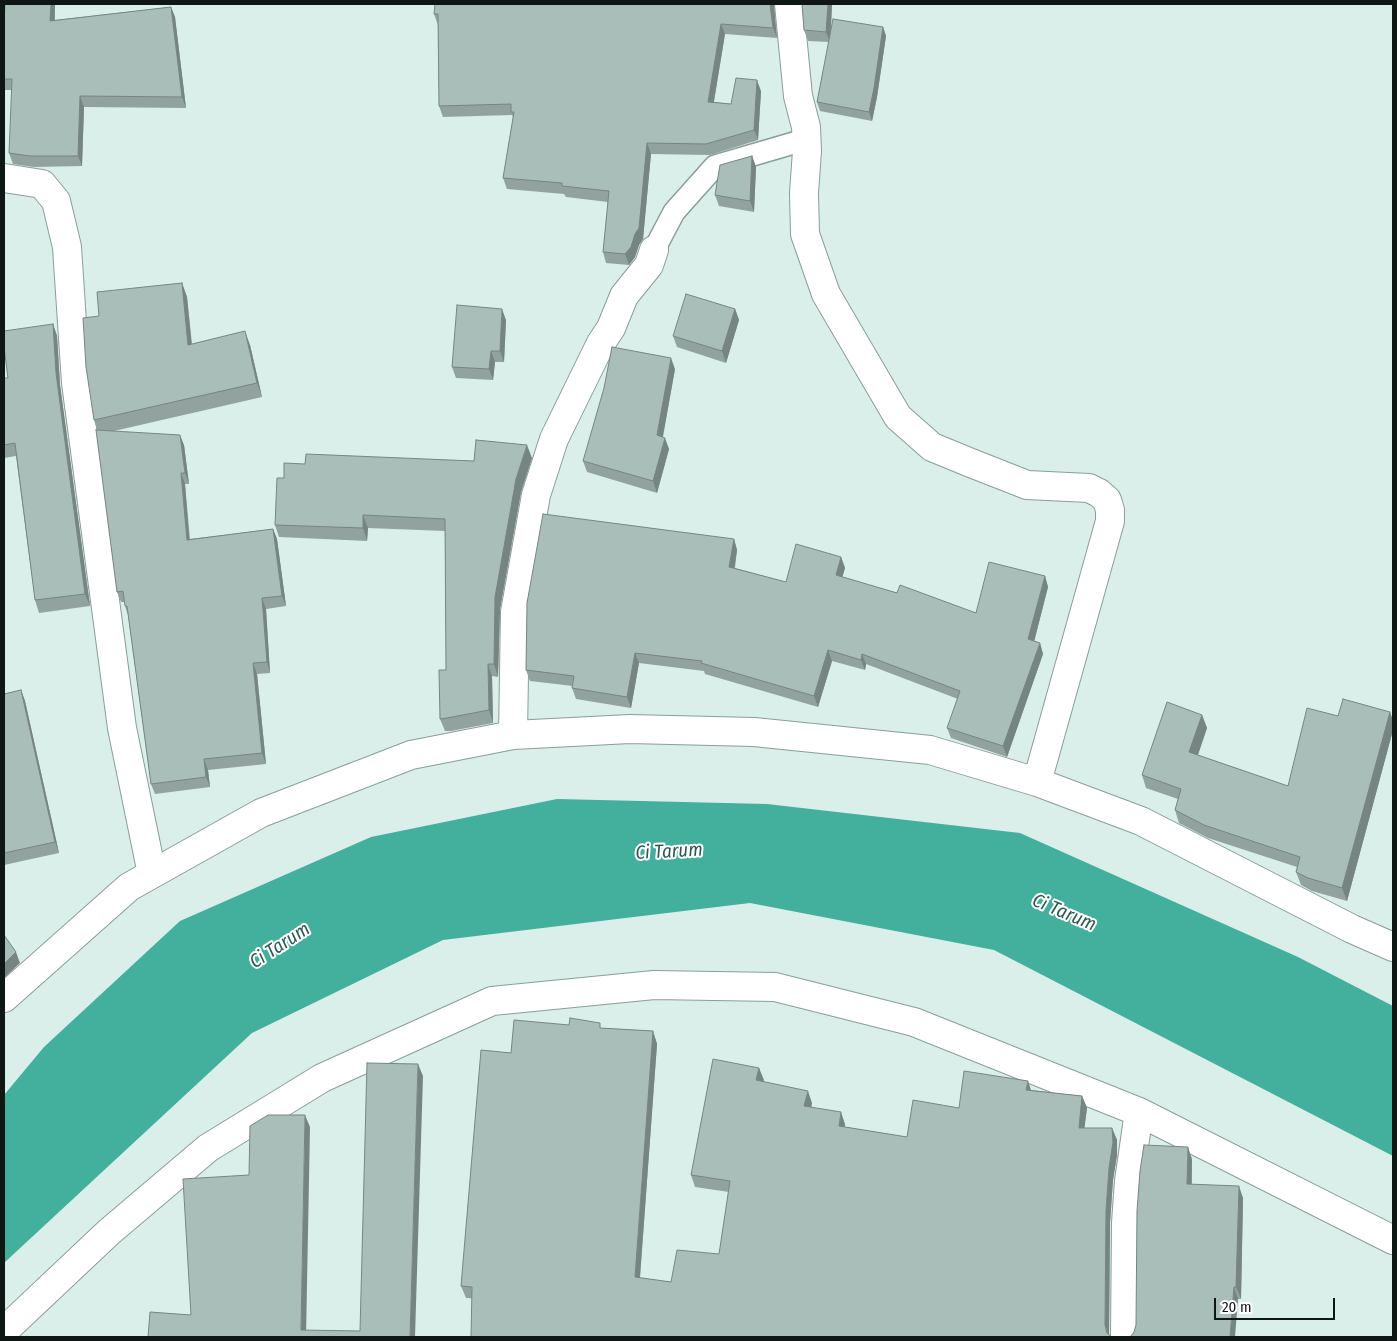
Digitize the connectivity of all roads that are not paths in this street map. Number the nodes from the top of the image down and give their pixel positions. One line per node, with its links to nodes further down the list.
1 (789, 4): 6 (street)
2 (804, 140): 4 (lane)
3 (4, 178): 7 (street)
4 (654, 250): 5 (street)
5 (513, 735): 6 (street); 7 (street)
6 (1037, 782): 8 (street)
7 (152, 874): 9 (street)
8 (1393, 948)
9 (4, 998)
10 (1139, 1112): 11 (street); 12 (street); 13 (street)
11 (1393, 1240)
12 (4, 1331)
13 (1124, 1337)

